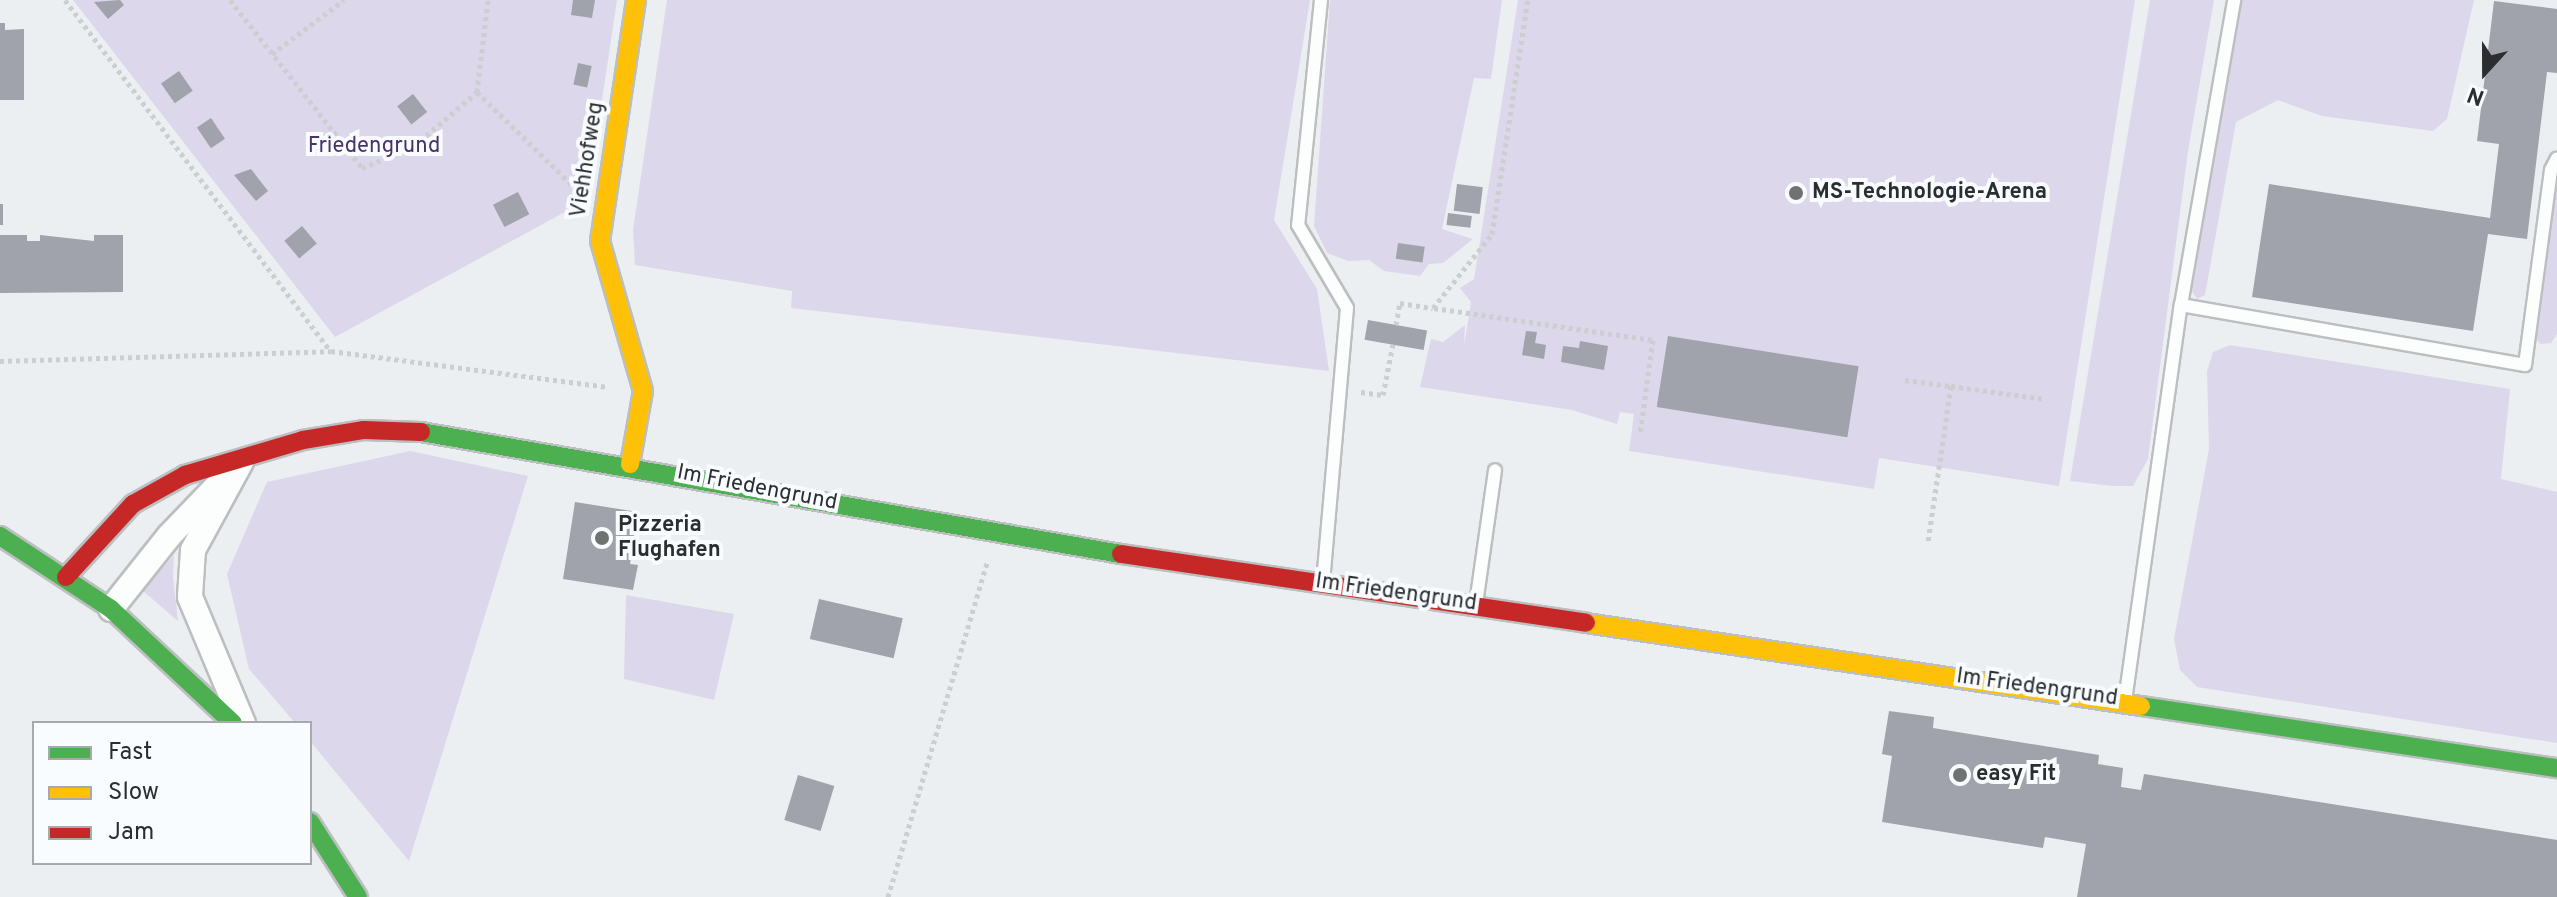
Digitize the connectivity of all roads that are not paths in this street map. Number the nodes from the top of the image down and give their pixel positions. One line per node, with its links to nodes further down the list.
1 (636, 0): 7 (street, Viehhofweg)
2 (1321, 0): 11 (lane)
3 (2234, 0): 5 (lane)
4 (2557, 158): 5 (lane)
5 (2181, 305): 14 (lane)
6 (241, 462): 7 (street, Im Friedengrund); 10 (street, Im Friedengrund); 13 (street, Im Friedengrund); 16 (street)
7 (630, 464): 11 (street, Im Friedengrund)
8 (1495, 470): 12 (lane)
9 (0, 536): 10 (street)
10 (66, 577): 13 (street)
11 (1323, 582): 12 (street, Im Friedengrund)
12 (1476, 604): 14 (street, Im Friedengrund)
13 (111, 609): 15 (street)
14 (2125, 701): 17 (street, Im Friedengrund)
15 (231, 721)
16 (242, 721)
17 (2557, 768)
18 (312, 825): 19 (street)
19 (358, 897)

